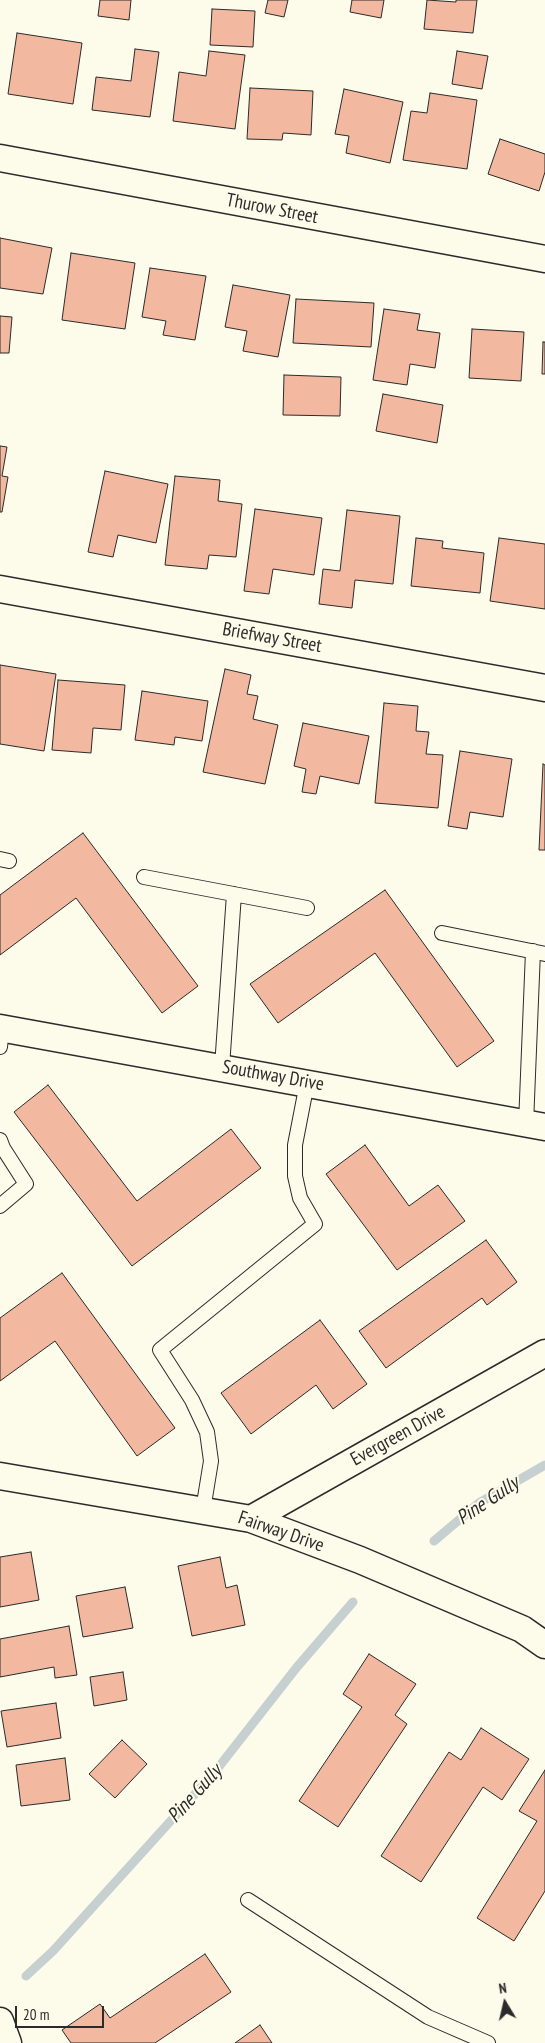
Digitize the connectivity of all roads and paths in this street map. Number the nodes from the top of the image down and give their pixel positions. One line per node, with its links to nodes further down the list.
1 (0, 158): 2 (street, Thurow Street)
2 (545, 260)
3 (0, 589): 4 (street, Briefway Street)
4 (545, 688)
5 (144, 877): 6 (lane)
6 (234, 894): 7 (lane); 11 (lane)
7 (307, 908)
8 (442, 934): 9 (lane)
9 (539, 953): 13 (lane)
10 (1, 1035): 11 (street, Southway Drive)
11 (222, 1067): 12 (street, Southway Drive)
12 (307, 1083): 13 (street, Southway Drive); 18 (lane)
13 (535, 1125)
14 (0, 1140): 15 (lane)
15 (0, 1206)
16 (545, 1353): 19 (street, Evergreen Drive)
17 (0, 1476): 18 (street, Fairway Drive)
18 (203, 1510): 19 (street, Fairway Drive)
19 (251, 1518): 20 (street, Fairway Drive)
20 (545, 1645)
21 (248, 1900): 24 (lane)
22 (0, 2021): 23 (street)
23 (8, 2043)
24 (488, 2043)

